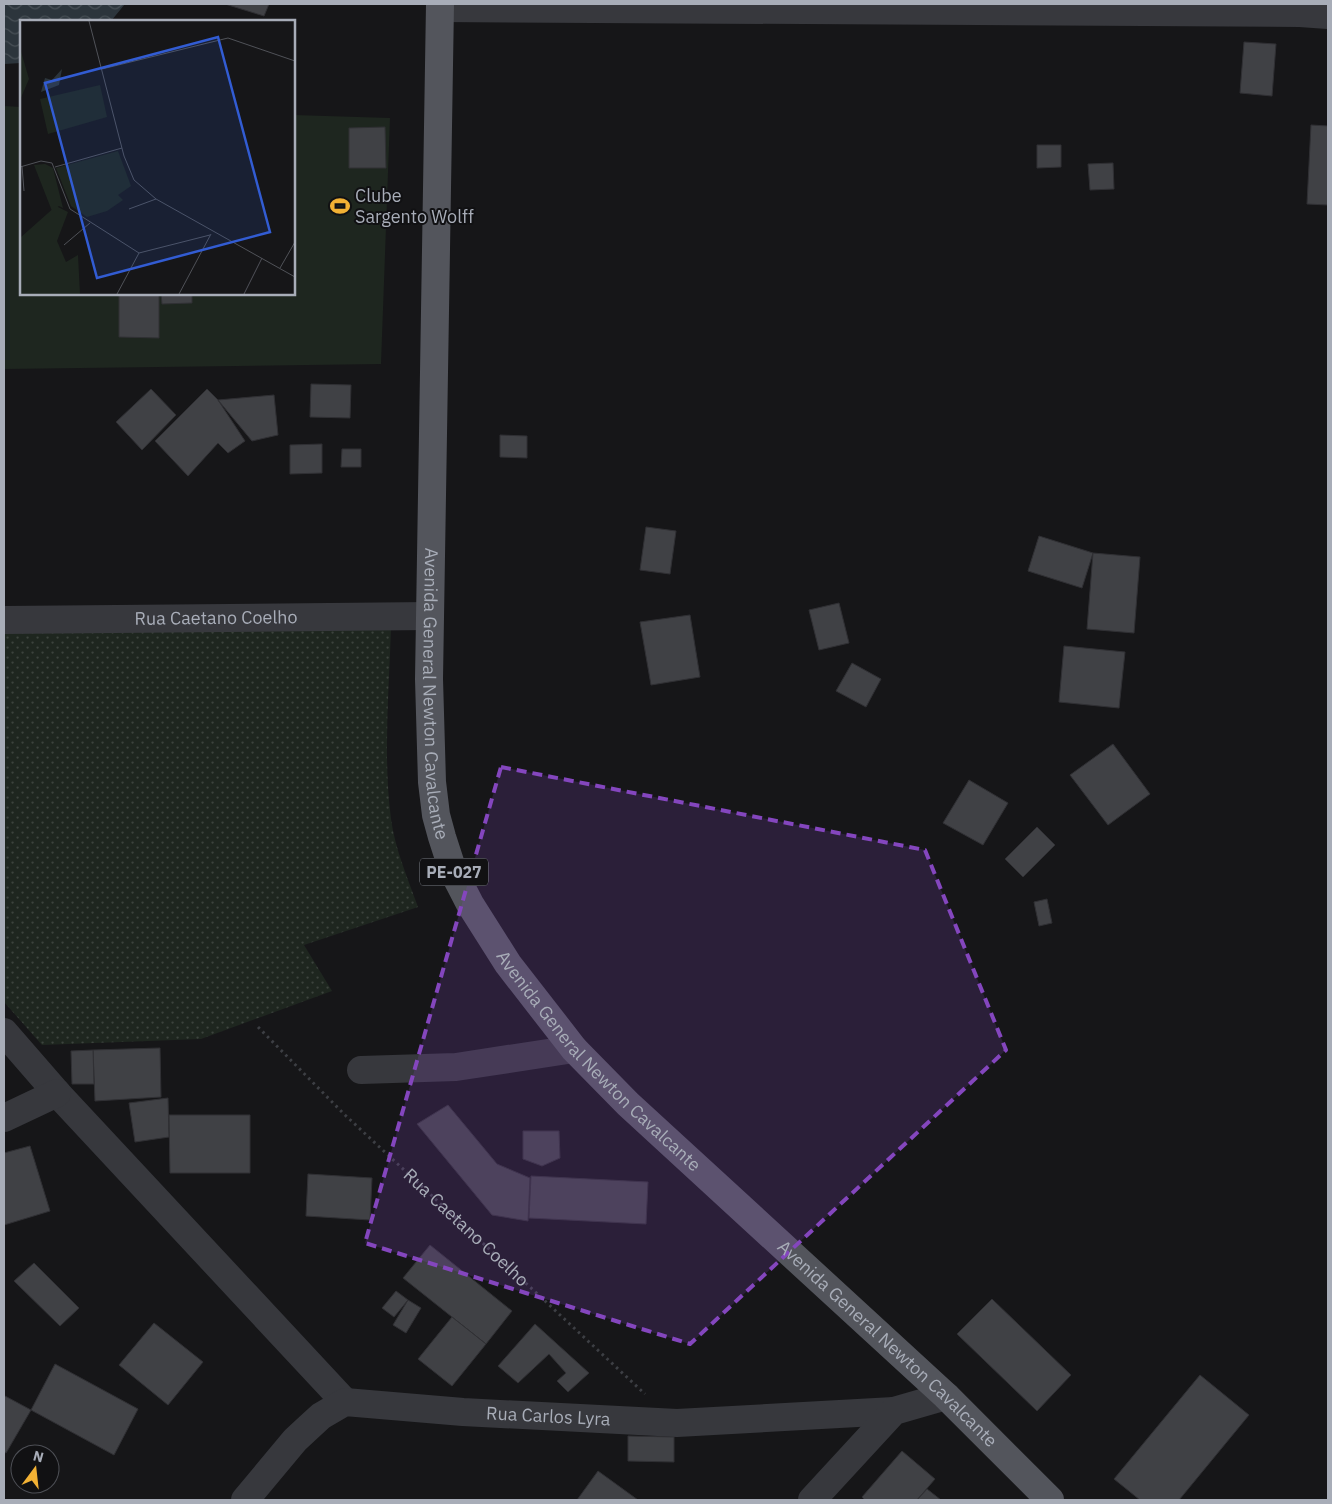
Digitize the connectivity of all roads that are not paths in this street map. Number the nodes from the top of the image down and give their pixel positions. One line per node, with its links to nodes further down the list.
1 (440, 6): 2 (street); 3 (main road, Avenida General Newton Cavalcante / PE-027)
2 (1328, 15)
3 (430, 616): 4 (street, Rua Caetano Coelho); 6 (main road, Avenida General Newton Cavalcante / PE-027)
4 (4, 620)
5 (4, 1032): 8 (street)
6 (574, 1049): 7 (street); 10 (main road, Avenida General Newton Cavalcante / PE-027)
7 (361, 1070)
8 (57, 1093): 9 (street); 11 (street)
9 (4, 1118)
10 (946, 1396): 12 (street, Rua Carlos Lyra); 15 (main road, Avenida General Newton Cavalcante / PE-027)
11 (345, 1402): 12 (street, Rua Carlos Lyra); 13 (street)
12 (894, 1411): 14 (street)
13 (245, 1500)
14 (812, 1500)
15 (1050, 1500)

